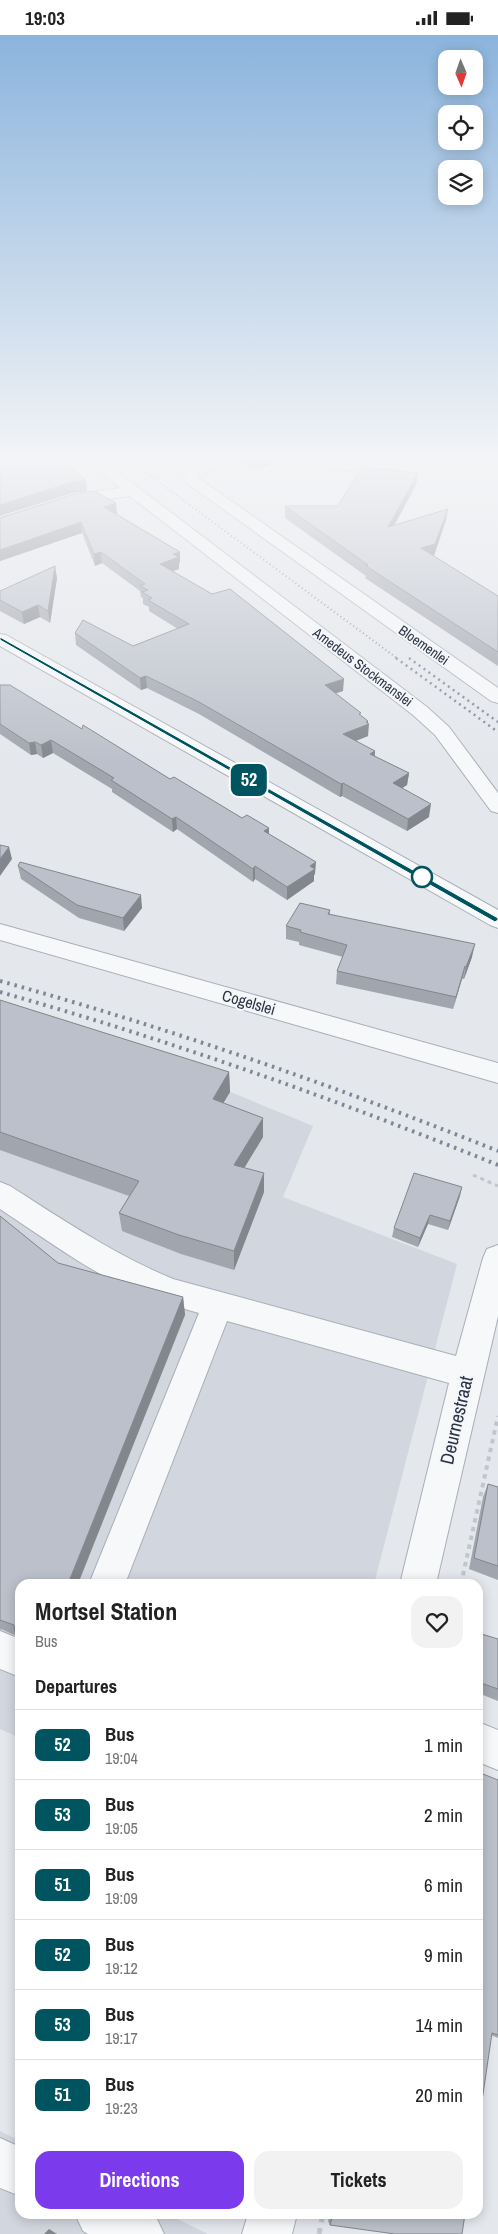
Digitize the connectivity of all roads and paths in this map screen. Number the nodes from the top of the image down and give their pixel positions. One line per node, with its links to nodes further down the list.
1 (222, 560): 5 (street, Amedeus Stockmanslei)
2 (304, 560): 4 (street, Bloemenlei)
3 (0, 639): 6 (street)
4 (498, 697)
5 (498, 807)
6 (498, 920)
7 (0, 932): 8 (street, Cogelslei)
8 (498, 1073)
9 (473, 1175): 10 (path)
10 (498, 1186)
11 (0, 1194): 13 (street)
12 (498, 1258): 14 (street, Deurnestraat)
13 (218, 1305): 14 (street); 16 (street)
14 (467, 1374): 17 (street, Deurnestraat)
15 (498, 1417): 18 (path)
16 (109, 1579)
17 (419, 1579)
18 (462, 1579)
19 (0, 1651): 20 (street)
20 (15, 1656)
21 (483, 1744): 22 (street)
22 (498, 1750)
23 (0, 2162): 24 (street)
24 (15, 2170)
25 (110, 2219): 28 (street)
26 (271, 2219): 29 (street)
27 (322, 2219): 30 (path)
28 (139, 2234)
29 (267, 2234)
30 (319, 2234)

